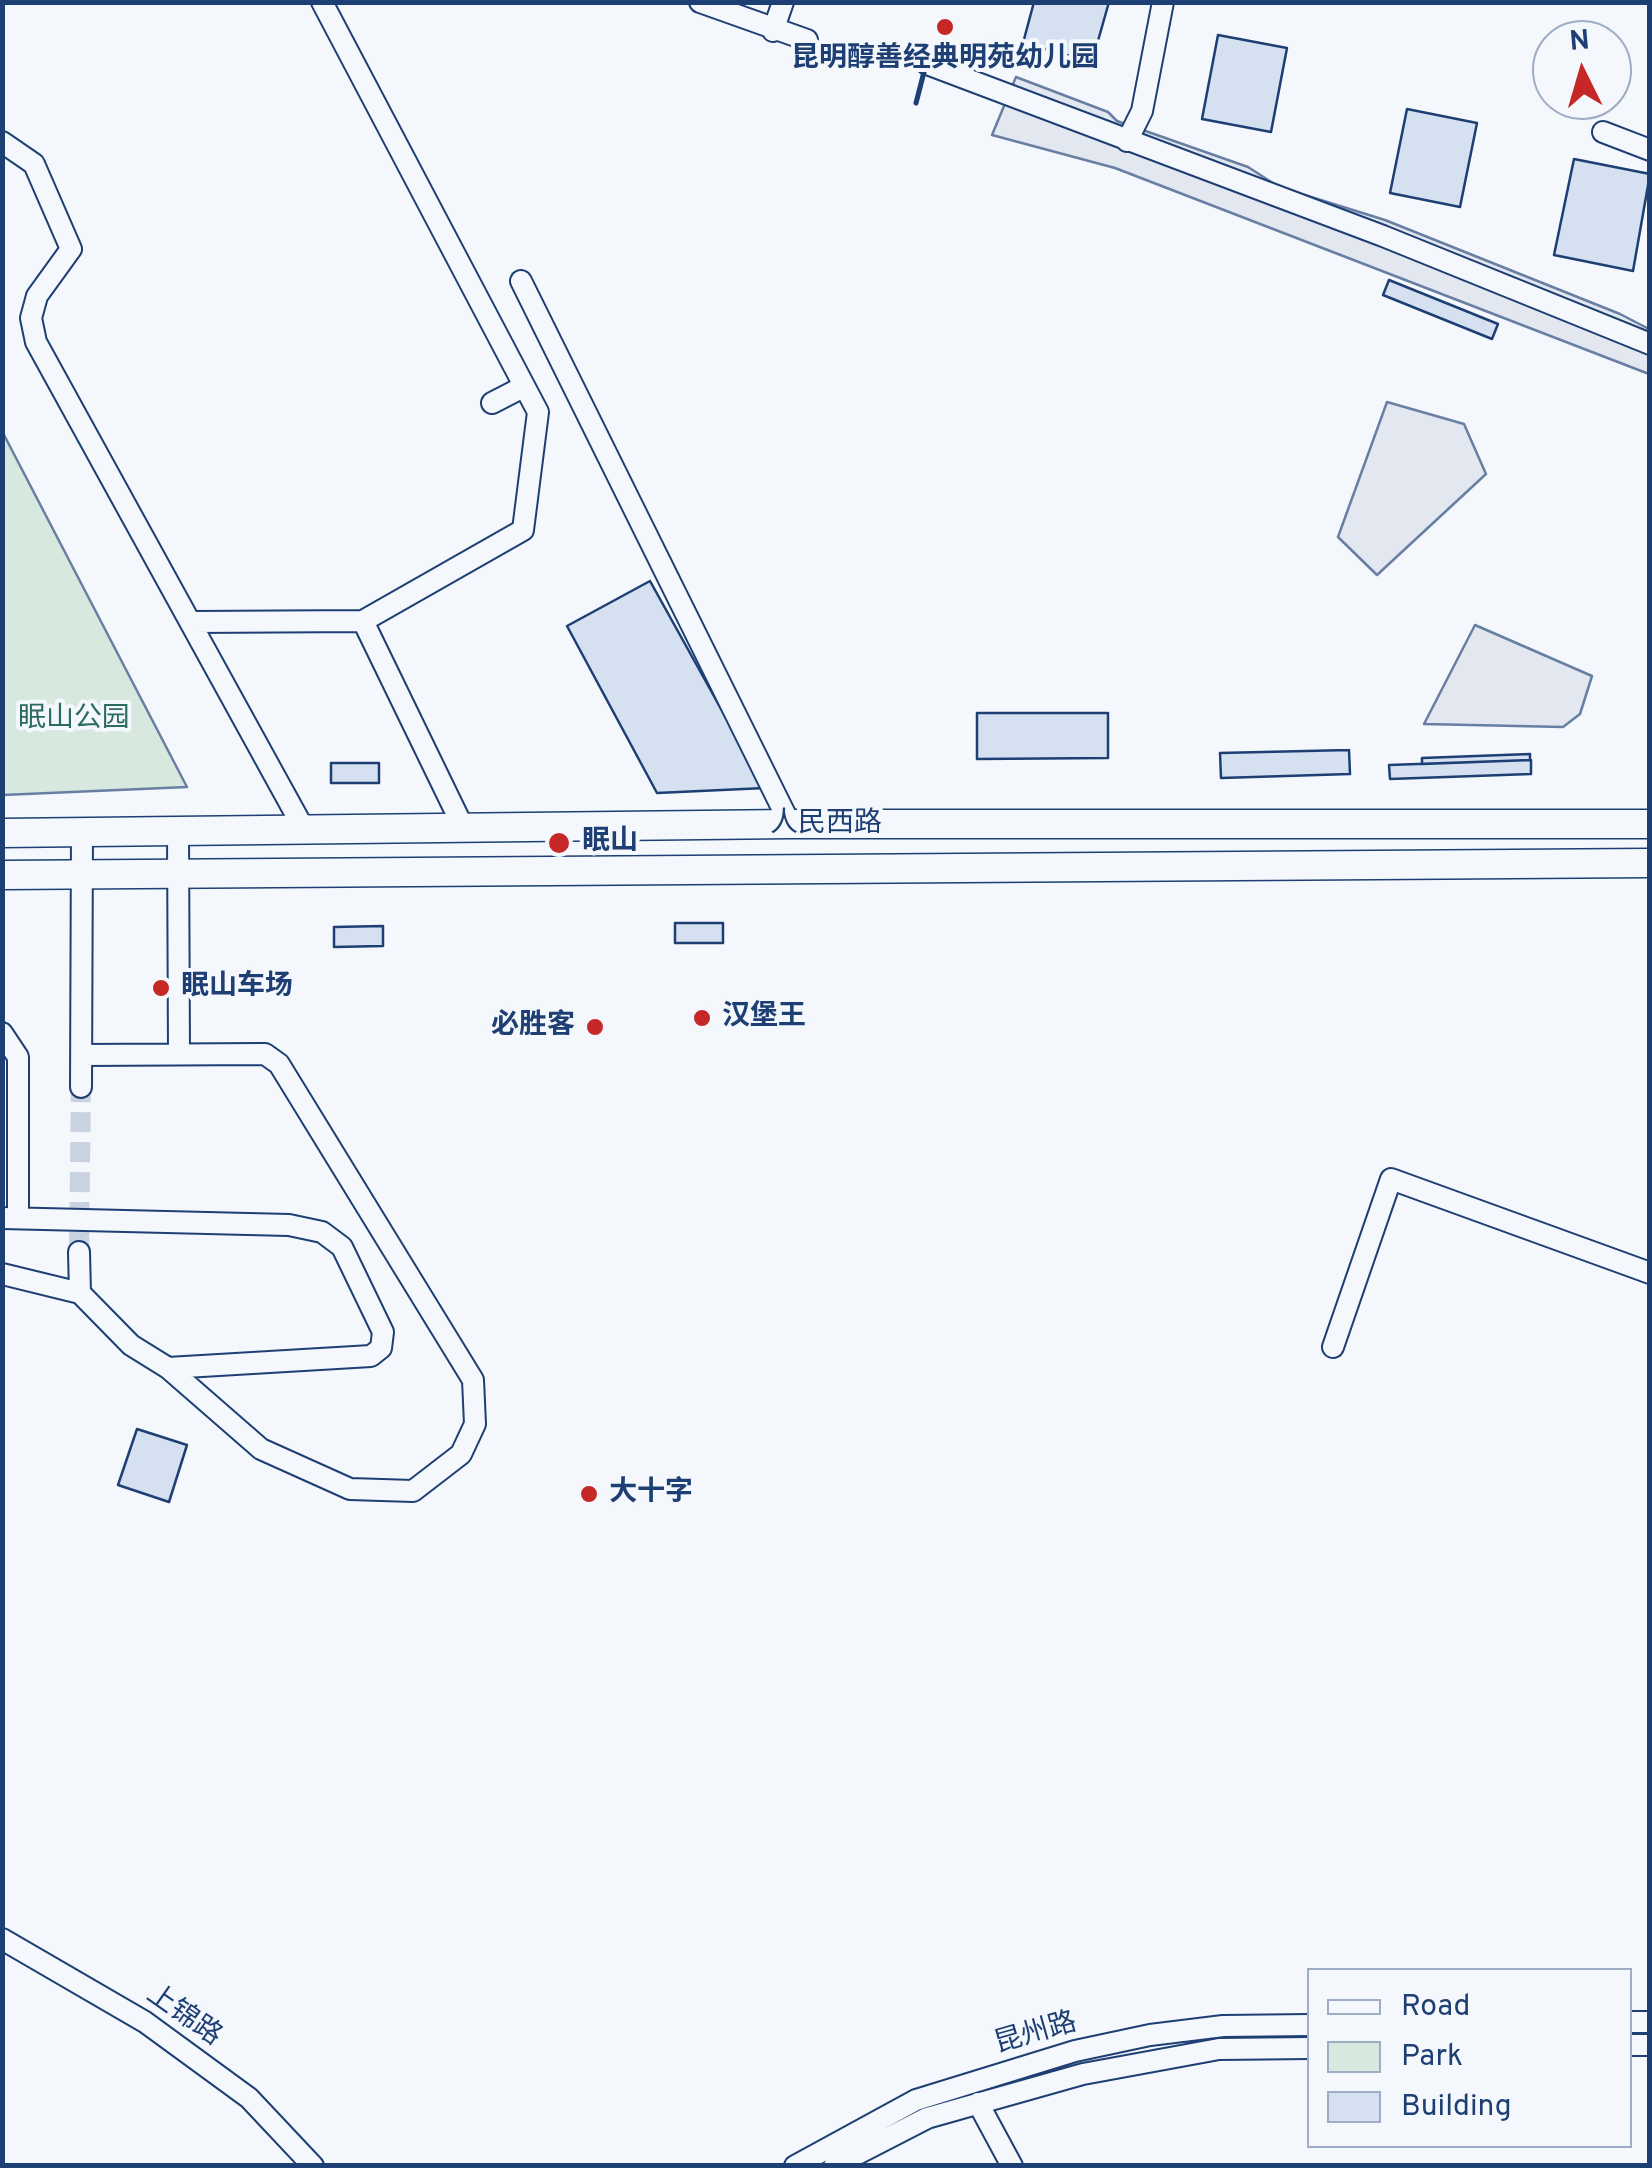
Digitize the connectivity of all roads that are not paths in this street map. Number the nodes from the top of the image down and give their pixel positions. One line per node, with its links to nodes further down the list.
1 (322, 2): 16 (street)
2 (700, 2): 5 (street)
3 (784, 2): 5 (street)
4 (1163, 2): 11 (street)
5 (773, 31): 6 (street)
6 (807, 40)
7 (944, 48): 9 (street)
8 (926, 64): 9 (street)
9 (969, 80): 11 (street)
10 (1603, 132): 13 (street)
11 (1127, 141): 15 (street)
12 (2, 142): 19 (street)
13 (1650, 150)
14 (521, 281): 20 (street)
15 (1650, 344)
16 (523, 387): 17 (street); 18 (street)
17 (492, 403)
18 (363, 621): 19 (street); 22 (street)
19 (193, 622): 24 (street)
20 (790, 824): 21 (main road, 人民西路); 22 (main road, 人民西路)
21 (1650, 824)
22 (464, 829): 24 (main road, 人民西路)
23 (178, 831): 24 (main road, 人民西路); 25 (main road, 人民西路); 30 (street)
24 (304, 831)
25 (82, 832): 26 (main road, 人民西路); 28 (street)
26 (2, 833)
27 (1650, 863): 30 (main road, 人民西路)
28 (82, 874): 29 (main road, 人民西路); 30 (main road, 人民西路); 33 (street)
29 (2, 875)
30 (178, 875): 32 (street)
31 (2, 1033): 35 (street)
32 (179, 1054): 33 (street); 41 (street)
33 (82, 1055): 34 (street)
34 (81, 1087)
35 (10, 1218): 41 (street)
36 (80, 1252): 39 (street)
37 (1650, 1273): 40 (street)
38 (2, 1274): 39 (street)
39 (80, 1292): 41 (street)
40 (1332, 1346)
41 (168, 1368)
42 (5, 1944): 46 (street, 上锦路)
43 (1307, 2025): 47 (street, 昆州路)
44 (1307, 2048): 45 (street, 昆州路)
45 (978, 2103): 48 (street, 昆州路); 49 (street)
46 (313, 2166)
47 (795, 2166)
48 (834, 2166)
49 (1012, 2166)

